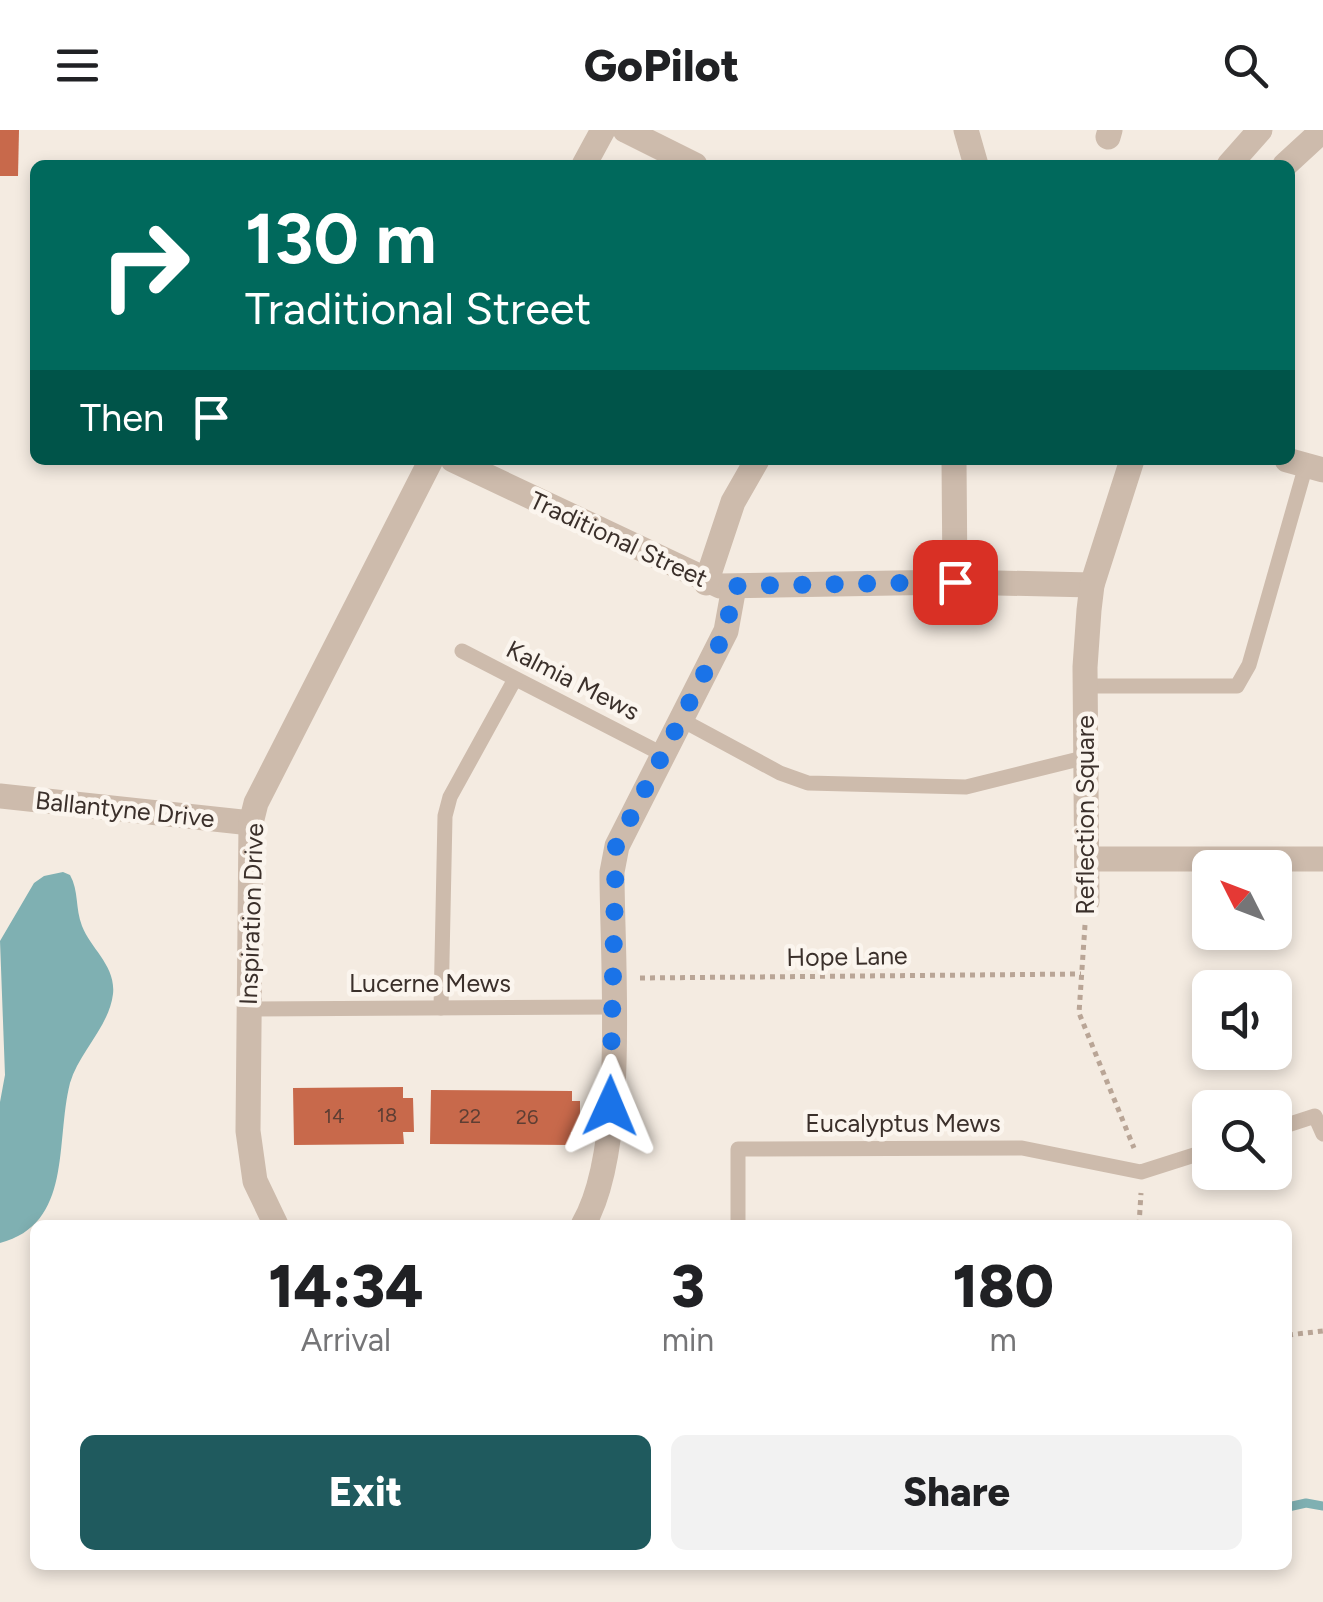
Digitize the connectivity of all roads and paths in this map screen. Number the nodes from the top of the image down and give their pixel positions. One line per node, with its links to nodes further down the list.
1 (603, 130): 6 (street)
2 (625, 130): 7 (street)
3 (966, 130): 8 (street)
4 (1260, 130): 9 (street)
5 (1323, 130): 10 (street)
6 (587, 160)
7 (685, 160)
8 (975, 160)
9 (1233, 160)
10 (1291, 160)
11 (428, 465): 28 (street, Inspiration Drive)
12 (463, 465): 18 (street, Traditional Street)
13 (754, 465): 18 (street)
14 (954, 465): 17 (street)
15 (1130, 465): 20 (street, Reflection Square)
16 (1312, 466): 23 (lane)
17 (955, 582): 19 (street, Traditional Street); 20 (street, Traditional Street)
18 (706, 583): 19 (street, Traditional Street)
19 (734, 586): 24 (street)
20 (1092, 586): 23 (street, Reflection Square)
21 (462, 651): 22 (lane, Kalmia Mews)
22 (515, 679): 25 (lane, Kalmia Mews); 35 (lane)
23 (1086, 686): 26 (street, Reflection Square)
24 (680, 719): 25 (street); 26 (lane)
25 (662, 754): 33 (street)
26 (1088, 757): 30 (street, Reflection Square)
27 (0, 796): 28 (street, Ballantyne Drive)
28 (251, 823): 36 (street, Inspiration Drive)
29 (1323, 859): 30 (street)
30 (1090, 860): 31 (street, Reflection Square)
31 (1087, 901): 32 (path, Reflection Square)
32 (1081, 974): 33 (path, Hope Lane); 40 (path, Reflection Square)
33 (612, 979): 34 (street)
34 (612, 1007): 35 (lane, Lucerne Mews); 42 (street)
35 (440, 1008): 36 (lane, Lucerne Mews)
36 (248, 1009): 41 (street, Inspiration Drive)
37 (1292, 1123): 38 (lane)
38 (1323, 1134)
39 (1192, 1156): 40 (lane)
40 (1141, 1172): 43 (lane, Eucalyptus Mews); 44 (path, Reflection Square)
41 (274, 1220)
42 (586, 1220)
43 (738, 1220)
44 (1139, 1220)
45 (1323, 1331): 46 (path)
46 (1292, 1335)

